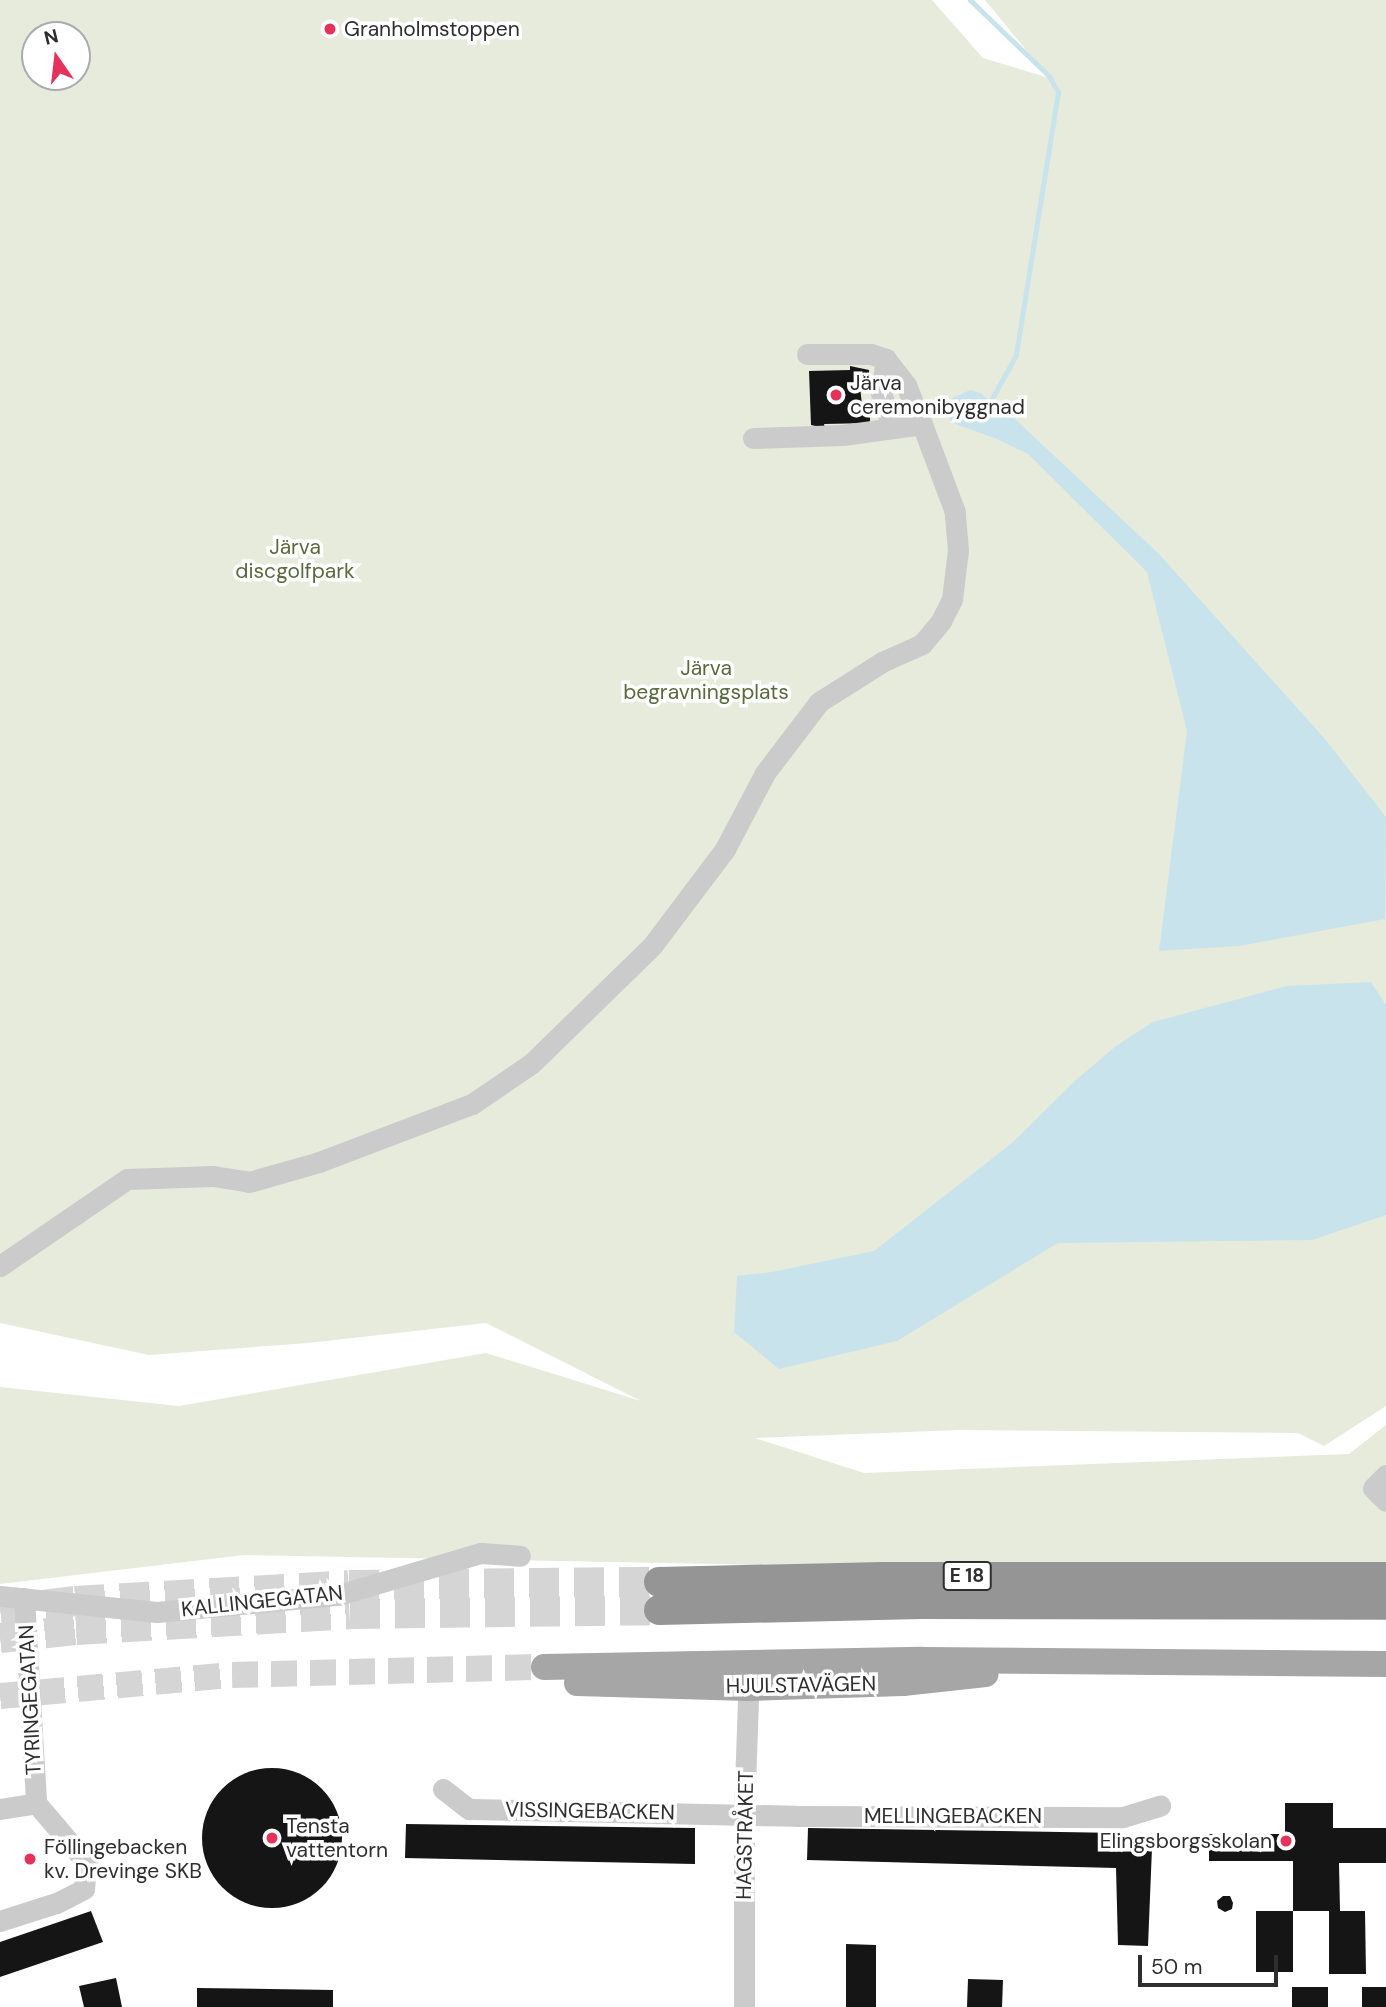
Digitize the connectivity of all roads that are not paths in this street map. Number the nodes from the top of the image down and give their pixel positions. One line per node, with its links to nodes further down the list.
1 (807, 354): 2 (street)
2 (919, 425): 3 (street); 4 (street)
3 (753, 438)
4 (0, 1266)
5 (1386, 1475): 6 (street)
6 (1386, 1501)
7 (520, 1556): 12 (street, KALLINGEGATAN)
8 (1386, 1577): 9 (highway, E 18)
9 (1274, 1589): 11 (highway, E 18); 13 (highway, E 18)
10 (0, 1596): 12 (street, KALLINGEGATAN)
11 (659, 1596)
12 (24, 1598): 18 (street, TYRINGEGATAN)
13 (1386, 1605)
14 (1386, 1664): 16 (main road, HJULSTAVÄGEN)
15 (544, 1674): 16 (main road, HJULSTAVÄGEN)
16 (748, 1675): 21 (street, HAGSTRÅKET)
17 (443, 1789): 21 (street, VISSINGEBACKEN)
18 (36, 1803): 20 (street); 22 (street)
19 (1160, 1807): 21 (street, MELLINGEBACKEN)
20 (0, 1809)
21 (744, 1815): 23 (street, HAGSTRÅKET)
22 (0, 1921)
23 (744, 2007)

